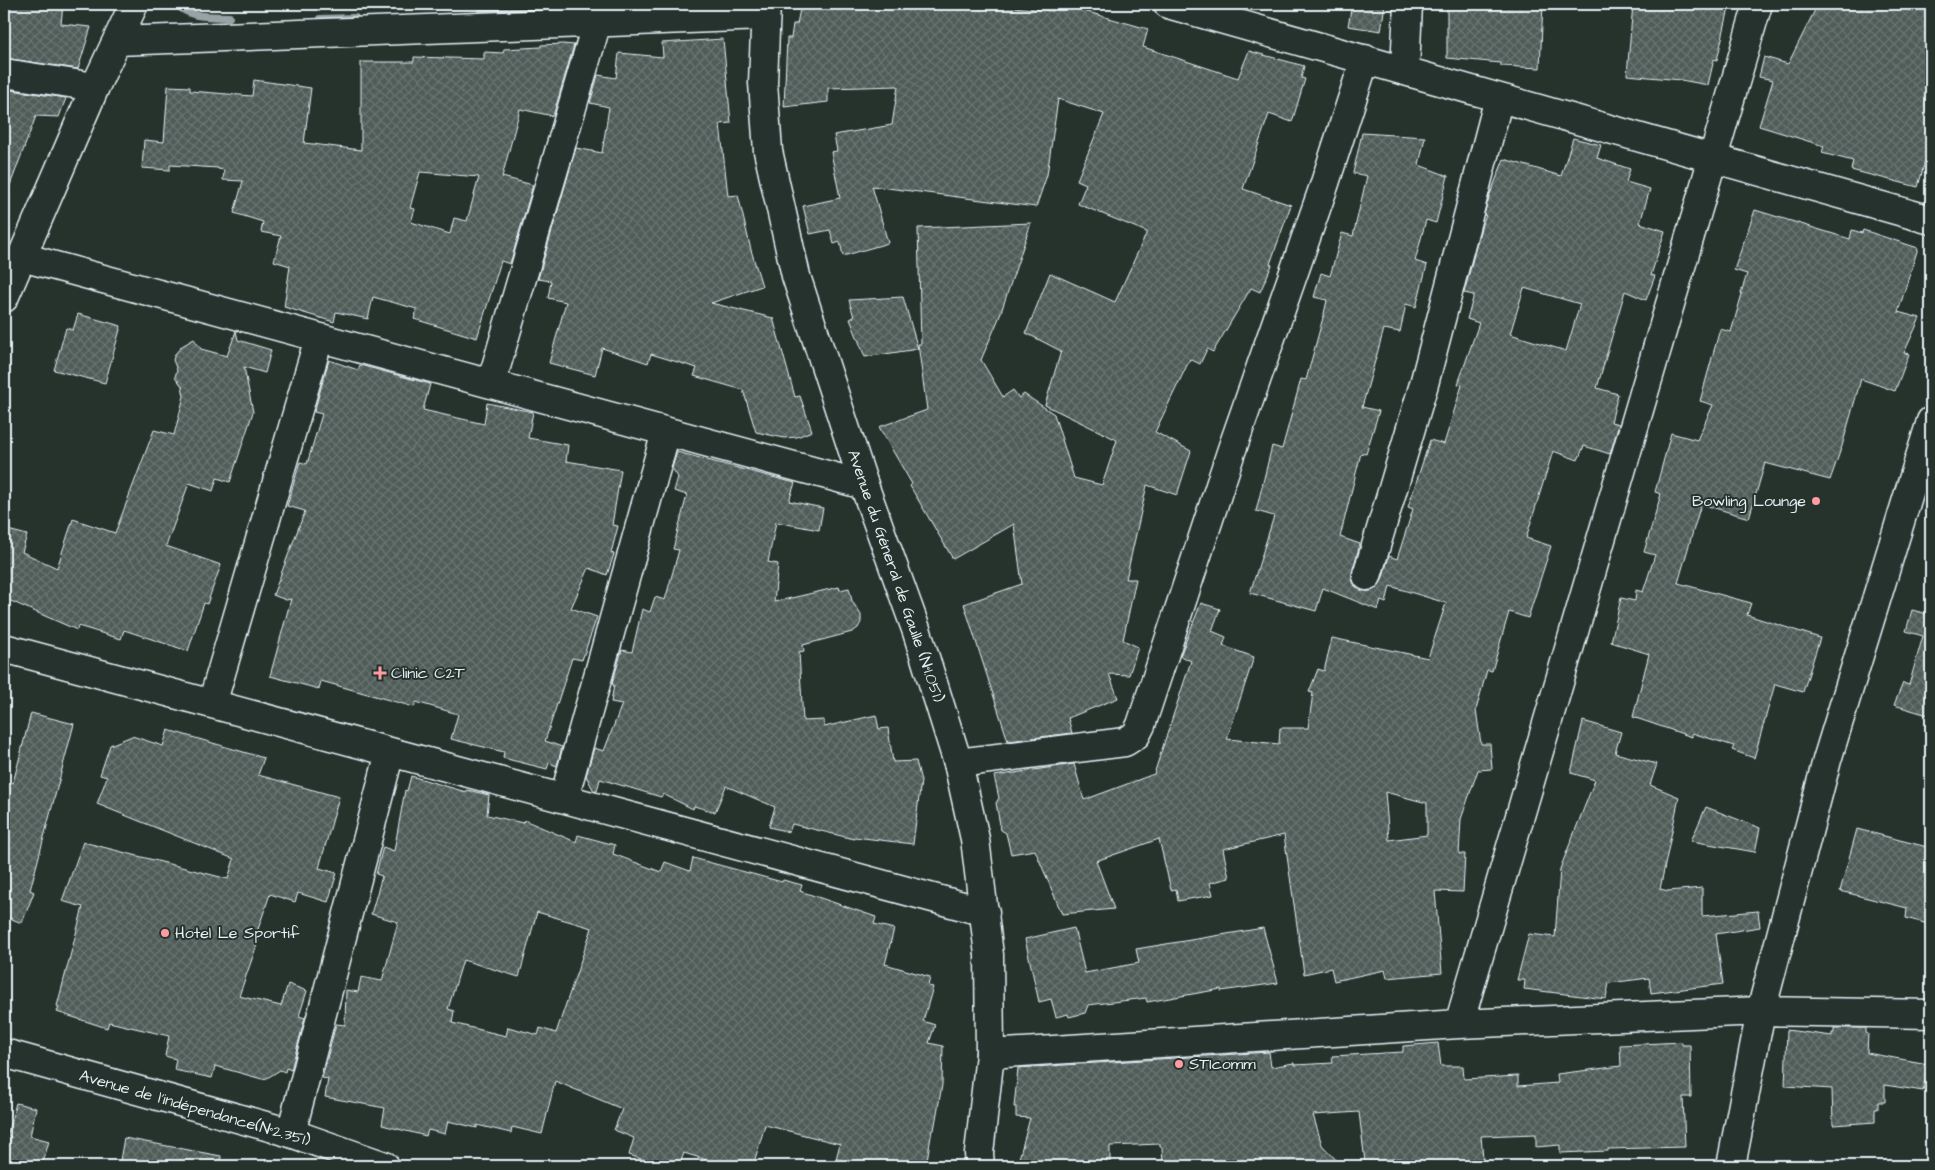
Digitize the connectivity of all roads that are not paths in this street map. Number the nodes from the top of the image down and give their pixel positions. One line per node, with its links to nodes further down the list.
1 (134, 4): 7 (street)
2 (1168, 4): 8 (street)
3 (1408, 4): 9 (street)
4 (1758, 4): 13 (street)
5 (765, 10): 6 (street); 21 (street, Avenue du Géneral de Gaulle (N°1.051))
6 (599, 13): 7 (street); 18 (street)
7 (117, 41): 11 (street)
8 (1365, 60): 9 (street); 26 (street)
9 (1405, 71): 12 (street)
10 (4, 73): 11 (street)
11 (95, 87): 15 (street)
12 (1499, 98): 13 (street); 22 (street)
13 (1714, 158): 14 (street); 31 (street)
14 (1931, 220)
15 (22, 257): 16 (street); 17 (street)
16 (4, 298)
17 (319, 338): 18 (street); 24 (street)
18 (491, 384): 20 (street)
19 (1931, 421): 29 (street)
20 (666, 432): 21 (street); 27 (street)
21 (864, 485): 26 (street, Avenue du Géneral de Gaulle (N°1.051))
22 (1367, 576)
23 (4, 648): 24 (street)
24 (212, 704): 25 (street)
25 (390, 752): 27 (street); 34 (street)
26 (958, 763): 28 (street, Avenue du Géneral de Gaulle (N°1.051))
27 (564, 798): 28 (street)
28 (985, 912): 33 (street, Avenue du Géneral de Gaulle (N°1.051))
29 (1761, 1011): 30 (street); 31 (street); 37 (street)
30 (1931, 1014)
31 (1458, 1024): 33 (street)
32 (4, 1053): 34 (street, Avenue de l'indépendance(N°2.351))
33 (990, 1054): 35 (street, Avenue du Géneral de Gaulle (N°1.051))
34 (291, 1133): 36 (street, Avenue de l'indépendance(N°2.351))
35 (977, 1162)
36 (384, 1166)
37 (1731, 1166)

